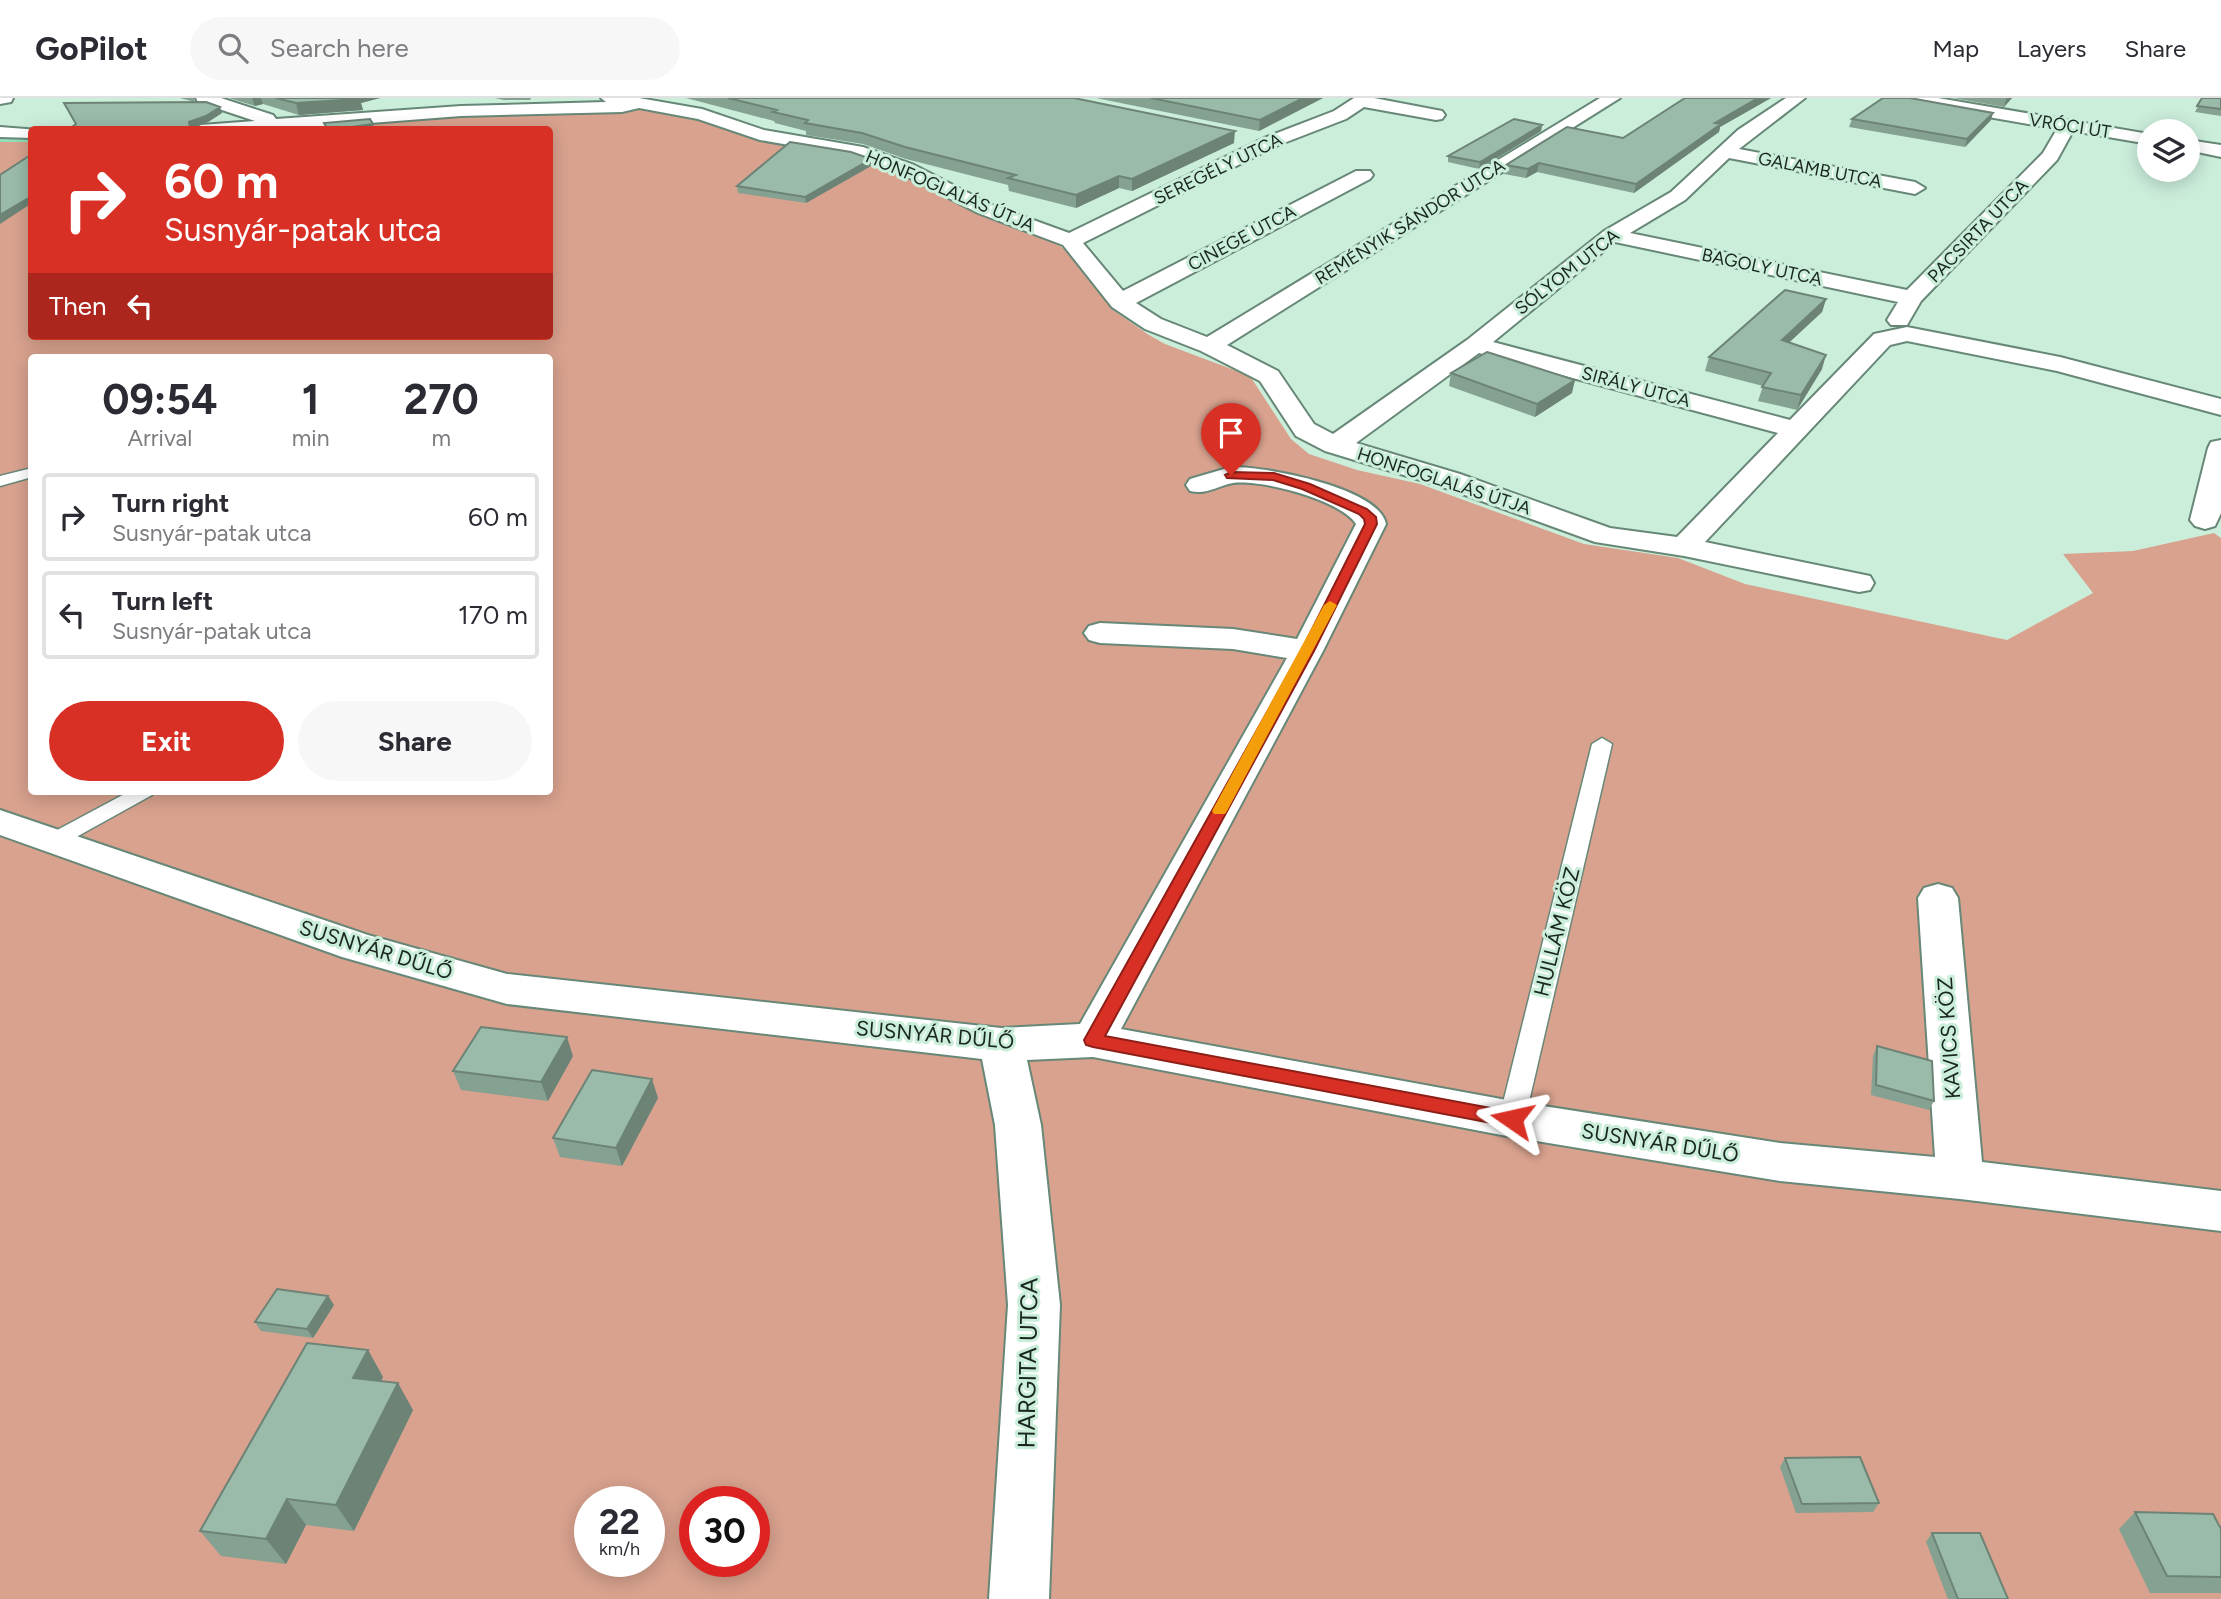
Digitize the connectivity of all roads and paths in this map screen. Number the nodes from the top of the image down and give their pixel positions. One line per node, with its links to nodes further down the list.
1 (204, 98): 10 (street)
2 (610, 98): 7 (street)
3 (1612, 98): 29 (street, REMÉNYIK SÁNDOR UTCA)
4 (1797, 98): 20 (street, SÓLYOM UTCA)
5 (1908, 98): 11 (street, VRÓCI ÚT)
6 (1364, 99): 9 (street); 17 (street, SEREGÉLY UTCA)
7 (645, 101): 8 (street, HONFOGLALÁS ÚTJA); 24 (street, HONFOGLALÁS ÚTJA)
8 (590, 102): 10 (street, HONFOGLALÁS ÚTJA)
9 (1436, 115)
10 (286, 125): 12 (street, HONFOGLALÁS ÚTJA)
11 (2068, 125): 16 (street, VRÓCI ÚT); 25 (street, PACSIRTA UTCA)
12 (269, 126)
13 (0, 132): 14 (street)
14 (28, 133)
15 (1244, 136): 17 (street)
16 (2137, 137)
17 (1270, 142): 24 (street, SEREGÉLY UTCA)
18 (2200, 147): 19 (street)
19 (2221, 151)
20 (1725, 152): 22 (street, GALAMB UTCA); 23 (street, SÓLYOM UTCA)
21 (1363, 175): 26 (street, CINEGE UTCA)
22 (1915, 188)
23 (1611, 236): 25 (street, BAGOLY UTCA); 28 (street, SÓLYOM UTCA)
24 (1069, 241): 26 (street, HONFOGLALÁS ÚTJA)
25 (1912, 298): 27 (street, PACSIRTA UTCA)
26 (1120, 302): 29 (street, HONFOGLALÁS ÚTJA)
27 (1907, 334): 30 (street); 31 (street)
28 (1475, 345): 31 (street, SIRÁLY UTCA); 32 (street, SÓLYOM UTCA)
29 (1209, 346): 32 (street, HONFOGLALÁS ÚTJA)
30 (2221, 407)
31 (1797, 430): 38 (street)
32 (1335, 445): 38 (street, HONFOGLALÁS ÚTJA)
33 (2221, 447): 37 (street)
34 (28, 472): 35 (lane)
35 (0, 481)
36 (1200, 485): 41 (street)
37 (2205, 520)
38 (1684, 547): 39 (street, HONFOGLALÁS ÚTJA)
39 (1859, 583)
40 (1100, 633): 41 (street)
41 (1307, 651): 47 (street)
42 (1602, 744): 49 (lane, HULLÁM KÖZ)
43 (138, 795): 45 (lane)
44 (0, 822): 45 (street, SUSNYÁR DŰLŐ)
45 (53, 841): 48 (street, SUSNYÁR DŰLŐ)
46 (1938, 898): 50 (street, KAVICS KÖZ)
47 (1093, 1040): 48 (street, SUSNYÁR DŰLŐ); 49 (street, SUSNYÁR DŰLŐ)
48 (1001, 1045): 52 (street, HARGITA UTCA)
49 (1512, 1119): 50 (street, SUSNYÁR DŰLŐ)
50 (1960, 1179): 51 (street, SUSNYÁR DŰLŐ)
51 (2221, 1211)
52 (1018, 1599)

